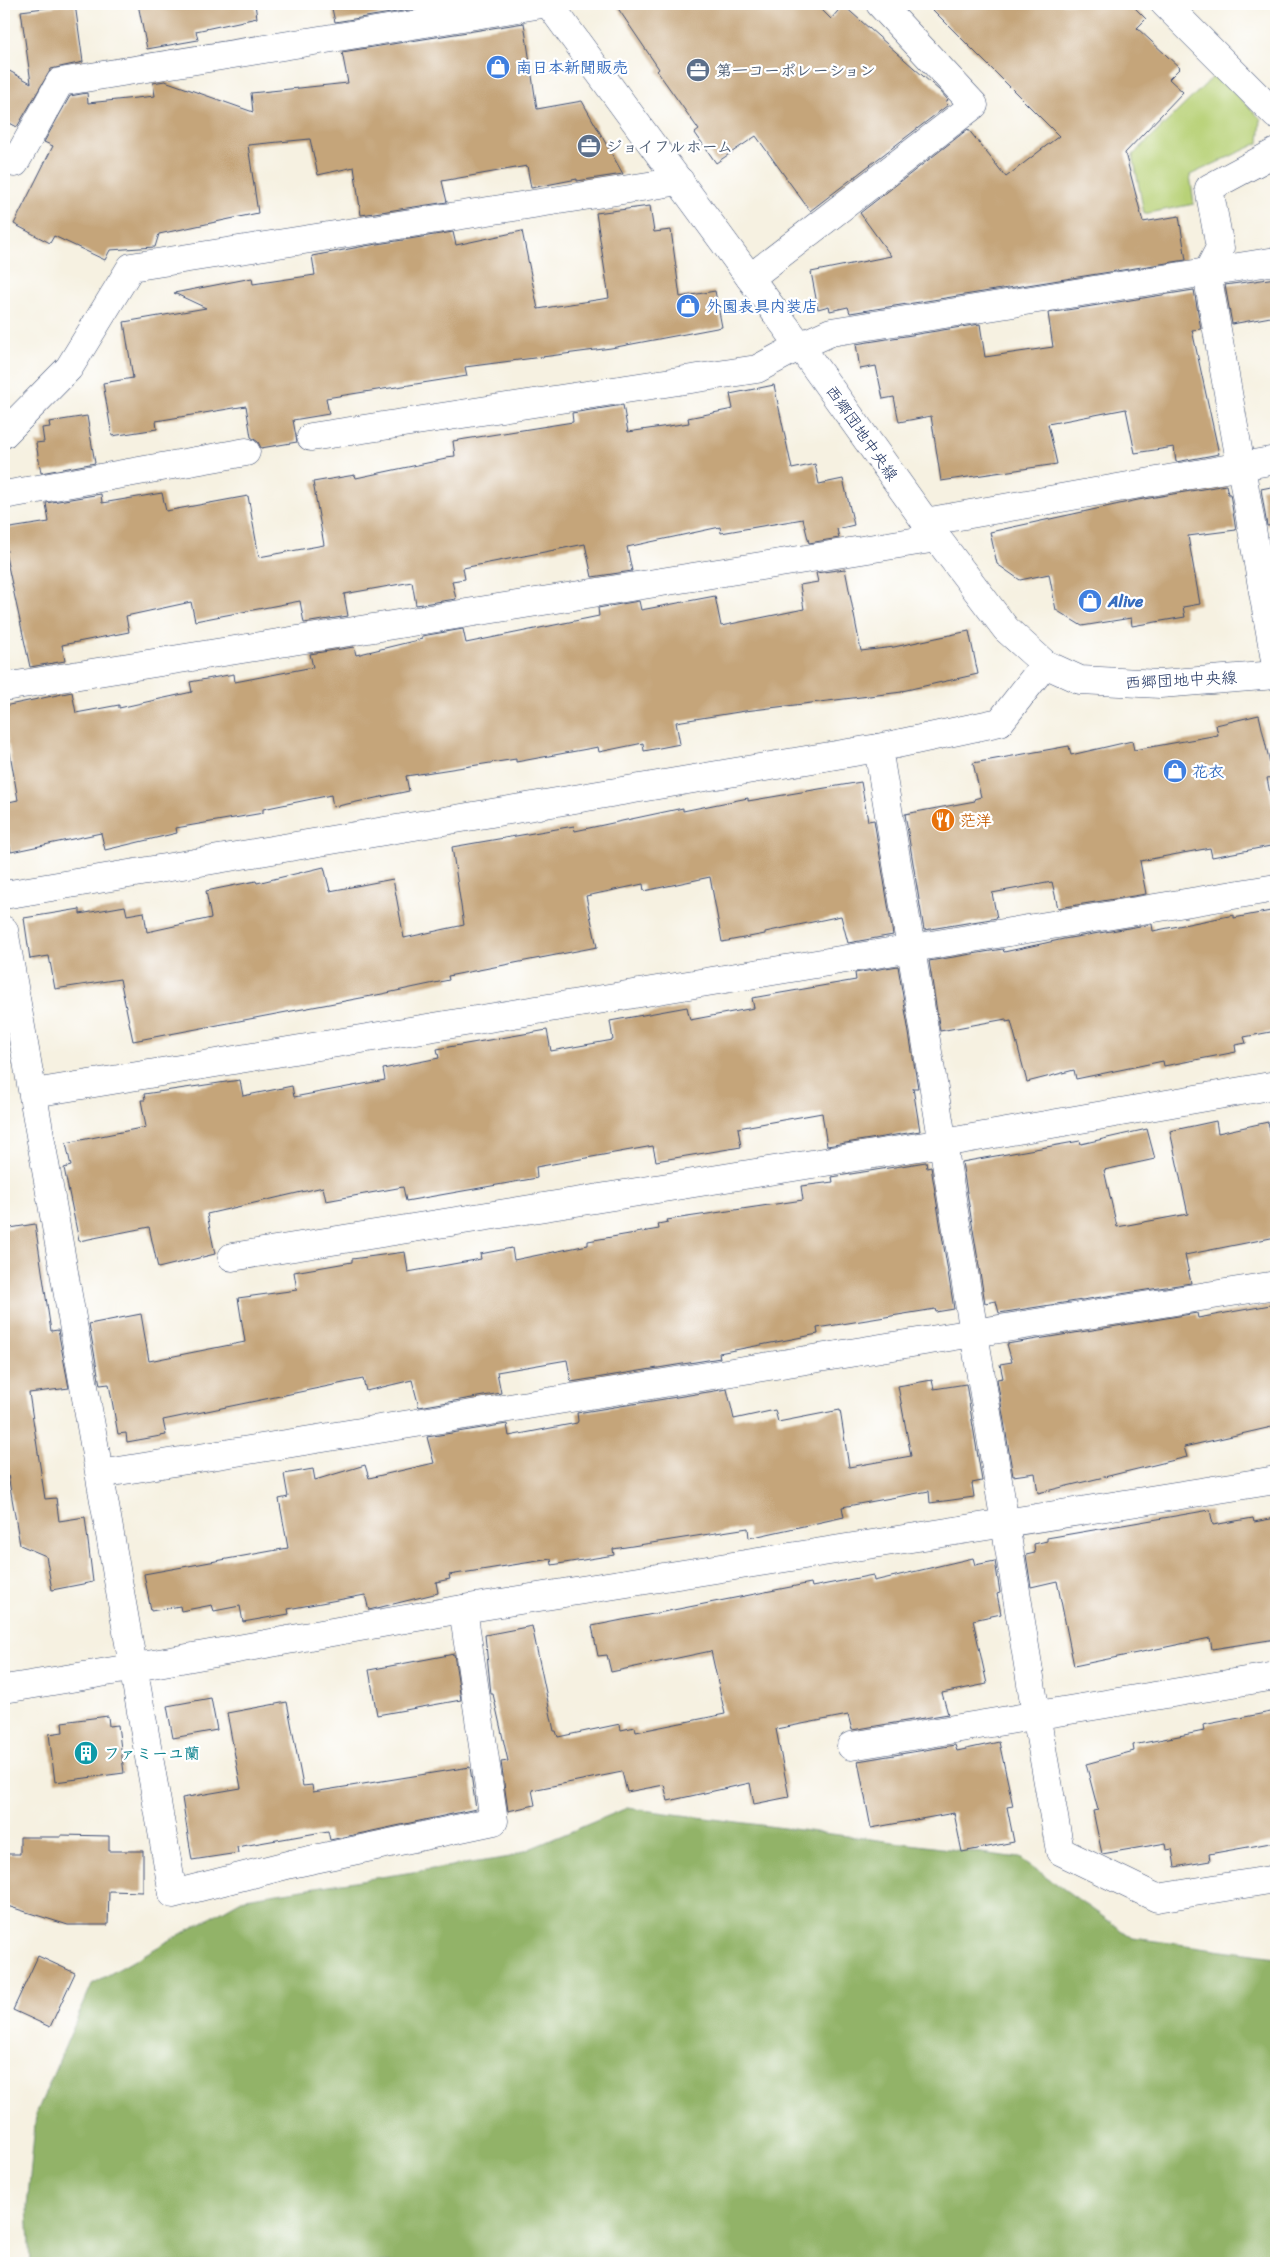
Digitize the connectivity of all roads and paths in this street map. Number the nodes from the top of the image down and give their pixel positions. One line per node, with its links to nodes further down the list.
1 (542, 4): 7 (street)
2 (550, 4): 8 (street, 西郷団地中央線)
3 (880, 4): 11 (street)
4 (1165, 4): 5 (street)
5 (1276, 115)
6 (1276, 152): 10 (street)
7 (4, 158)
8 (680, 181): 11 (street, 西郷団地中央線); 13 (street)
9 (1276, 262): 10 (street)
10 (1207, 273): 12 (street); 17 (street)
11 (750, 278): 12 (street, 西郷団地中央線)
12 (800, 346): 14 (street); 19 (street, 西郷団地中央線)
13 (4, 434)
14 (311, 437)
15 (246, 452): 18 (street)
16 (1276, 460): 17 (street)
17 (1240, 466): 19 (street); 21 (street)
18 (4, 495)
19 (931, 530): 20 (street, 西郷団地中央線); 23 (street)
20 (1045, 664): 22 (street, 西郷団地中央線); 24 (street)
21 (1276, 666)
22 (1276, 675)
23 (4, 687)
24 (878, 748): 26 (street); 28 (street)
25 (1276, 888): 28 (street)
26 (4, 895)
27 (4, 930): 30 (street)
28 (912, 947): 30 (street); 31 (street)
29 (1276, 1084): 31 (street)
30 (34, 1093): 35 (street)
31 (943, 1143): 32 (street); 34 (street)
32 (232, 1257)
33 (1276, 1285): 34 (street)
34 (974, 1333): 35 (street); 37 (street)
35 (100, 1474): 39 (street)
36 (1276, 1480): 37 (street)
37 (1006, 1525): 38 (street); 42 (street)
38 (463, 1609): 39 (street); 39 (street)
39 (134, 1669): 41 (street)
40 (1276, 1676): 42 (street)
41 (4, 1689)
42 (1036, 1714): 43 (street); 44 (street)
43 (851, 1746)
44 (1276, 1879)

